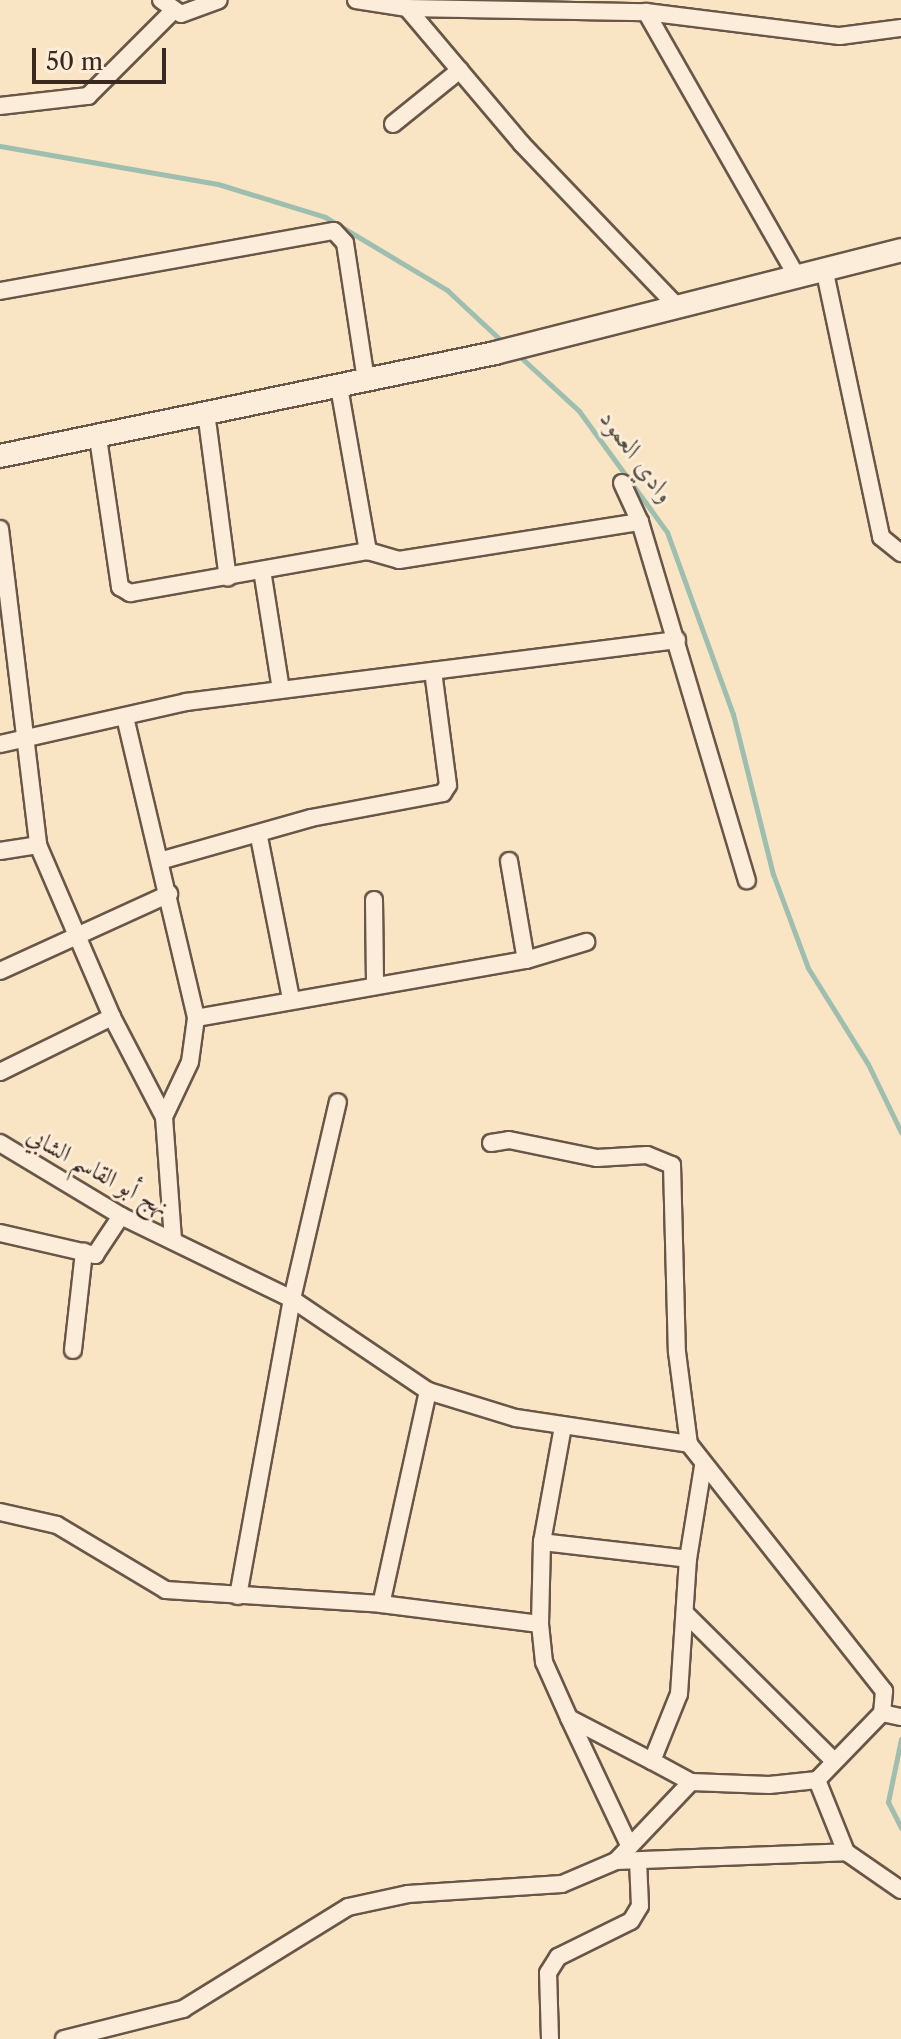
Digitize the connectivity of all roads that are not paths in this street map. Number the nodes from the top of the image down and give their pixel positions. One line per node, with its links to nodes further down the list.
1 (219, 0): 5 (street)
2 (356, 0): 6 (street)
3 (448, 2): 4 (street); 6 (street)
4 (593, 5): 7 (street)
5 (166, 6): 10 (street)
6 (407, 8): 9 (street)
7 (646, 12): 8 (street); 14 (street)
8 (901, 28)
9 (460, 70): 11 (street); 16 (street)
10 (0, 106)
11 (393, 124)
12 (901, 250): 13 (street)
13 (824, 268): 14 (street); 26 (street)
14 (795, 273): 16 (street)
15 (0, 291): 17 (street)
16 (678, 307): 17 (street)
17 (366, 381): 18 (street)
18 (339, 387): 19 (street); 25 (street)
19 (206, 412): 20 (street); 28 (street)
20 (98, 438): 21 (street); 28 (street)
21 (0, 456)
22 (622, 483): 23 (street)
23 (640, 522): 25 (street); 29 (street)
24 (0, 529): 30 (street)
25 (368, 551): 27 (street)
26 (901, 553)
27 (262, 570): 28 (street); 33 (street)
28 (228, 578)
29 (677, 640): 32 (street); 42 (street)
30 (19, 653): 31 (street); 35 (street)
31 (0, 655)
32 (433, 671): 33 (street); 37 (street)
33 (281, 690): 34 (street)
34 (125, 717): 35 (street); 40 (street)
35 (26, 742): 36 (street); 38 (street)
36 (0, 744)
37 (259, 837): 40 (street); 50 (street)
38 (38, 845): 39 (street); 45 (street)
39 (0, 851)
40 (163, 860): 43 (street)
41 (509, 861): 47 (street)
42 (747, 880)
43 (169, 894): 45 (street); 52 (street)
44 (374, 900): 49 (street)
45 (77, 938): 48 (street); 51 (street)
46 (586, 942): 47 (street)
47 (526, 960): 49 (street)
48 (0, 971)
49 (375, 984): 50 (street)
50 (291, 999): 52 (street)
51 (112, 1017): 53 (street); 55 (street)
52 (196, 1018): 55 (street)
53 (0, 1072)
54 (338, 1102): 62 (street)
55 (164, 1117): 60 (street)
56 (0, 1143): 58 (street, نهج أبو القاسم الشابي)
57 (491, 1143): 66 (street)
58 (121, 1216): 60 (street, نهج أبو القاسم الشابي); 61 (street)
59 (0, 1233): 61 (street)
60 (173, 1241): 62 (street, نهج أبو القاسم الشابي)
61 (84, 1252): 63 (street)
62 (292, 1299): 64 (street, نهج أبو القاسم الشابي); 71 (street)
63 (73, 1350)
64 (428, 1391): 65 (street, نهج أبو القاسم الشابي); 72 (street)
65 (563, 1426): 66 (street, نهج أبو القاسم الشابي); 69 (street)
66 (689, 1444): 67 (street)
67 (703, 1466): 70 (street); 75 (street)
68 (0, 1512): 71 (street)
69 (542, 1542): 70 (street); 74 (street)
70 (688, 1559): 73 (street)
71 (238, 1596): 72 (street)
72 (381, 1604): 74 (street)
73 (685, 1613): 78 (street); 79 (street)
74 (540, 1624): 77 (street)
75 (882, 1713): 76 (street); 78 (street)
76 (901, 1717)
77 (569, 1718): 79 (street); 82 (street)
78 (832, 1759): 80 (street)
79 (652, 1761): 81 (street)
80 (817, 1780): 81 (street); 83 (street)
81 (691, 1782): 82 (street)
82 (629, 1845): 84 (street)
83 (846, 1852): 85 (street); 86 (street)
84 (616, 1861): 85 (street); 87 (street)
85 (638, 1861): 88 (street)
86 (901, 1890)
87 (64, 2039)
88 (550, 2039)

